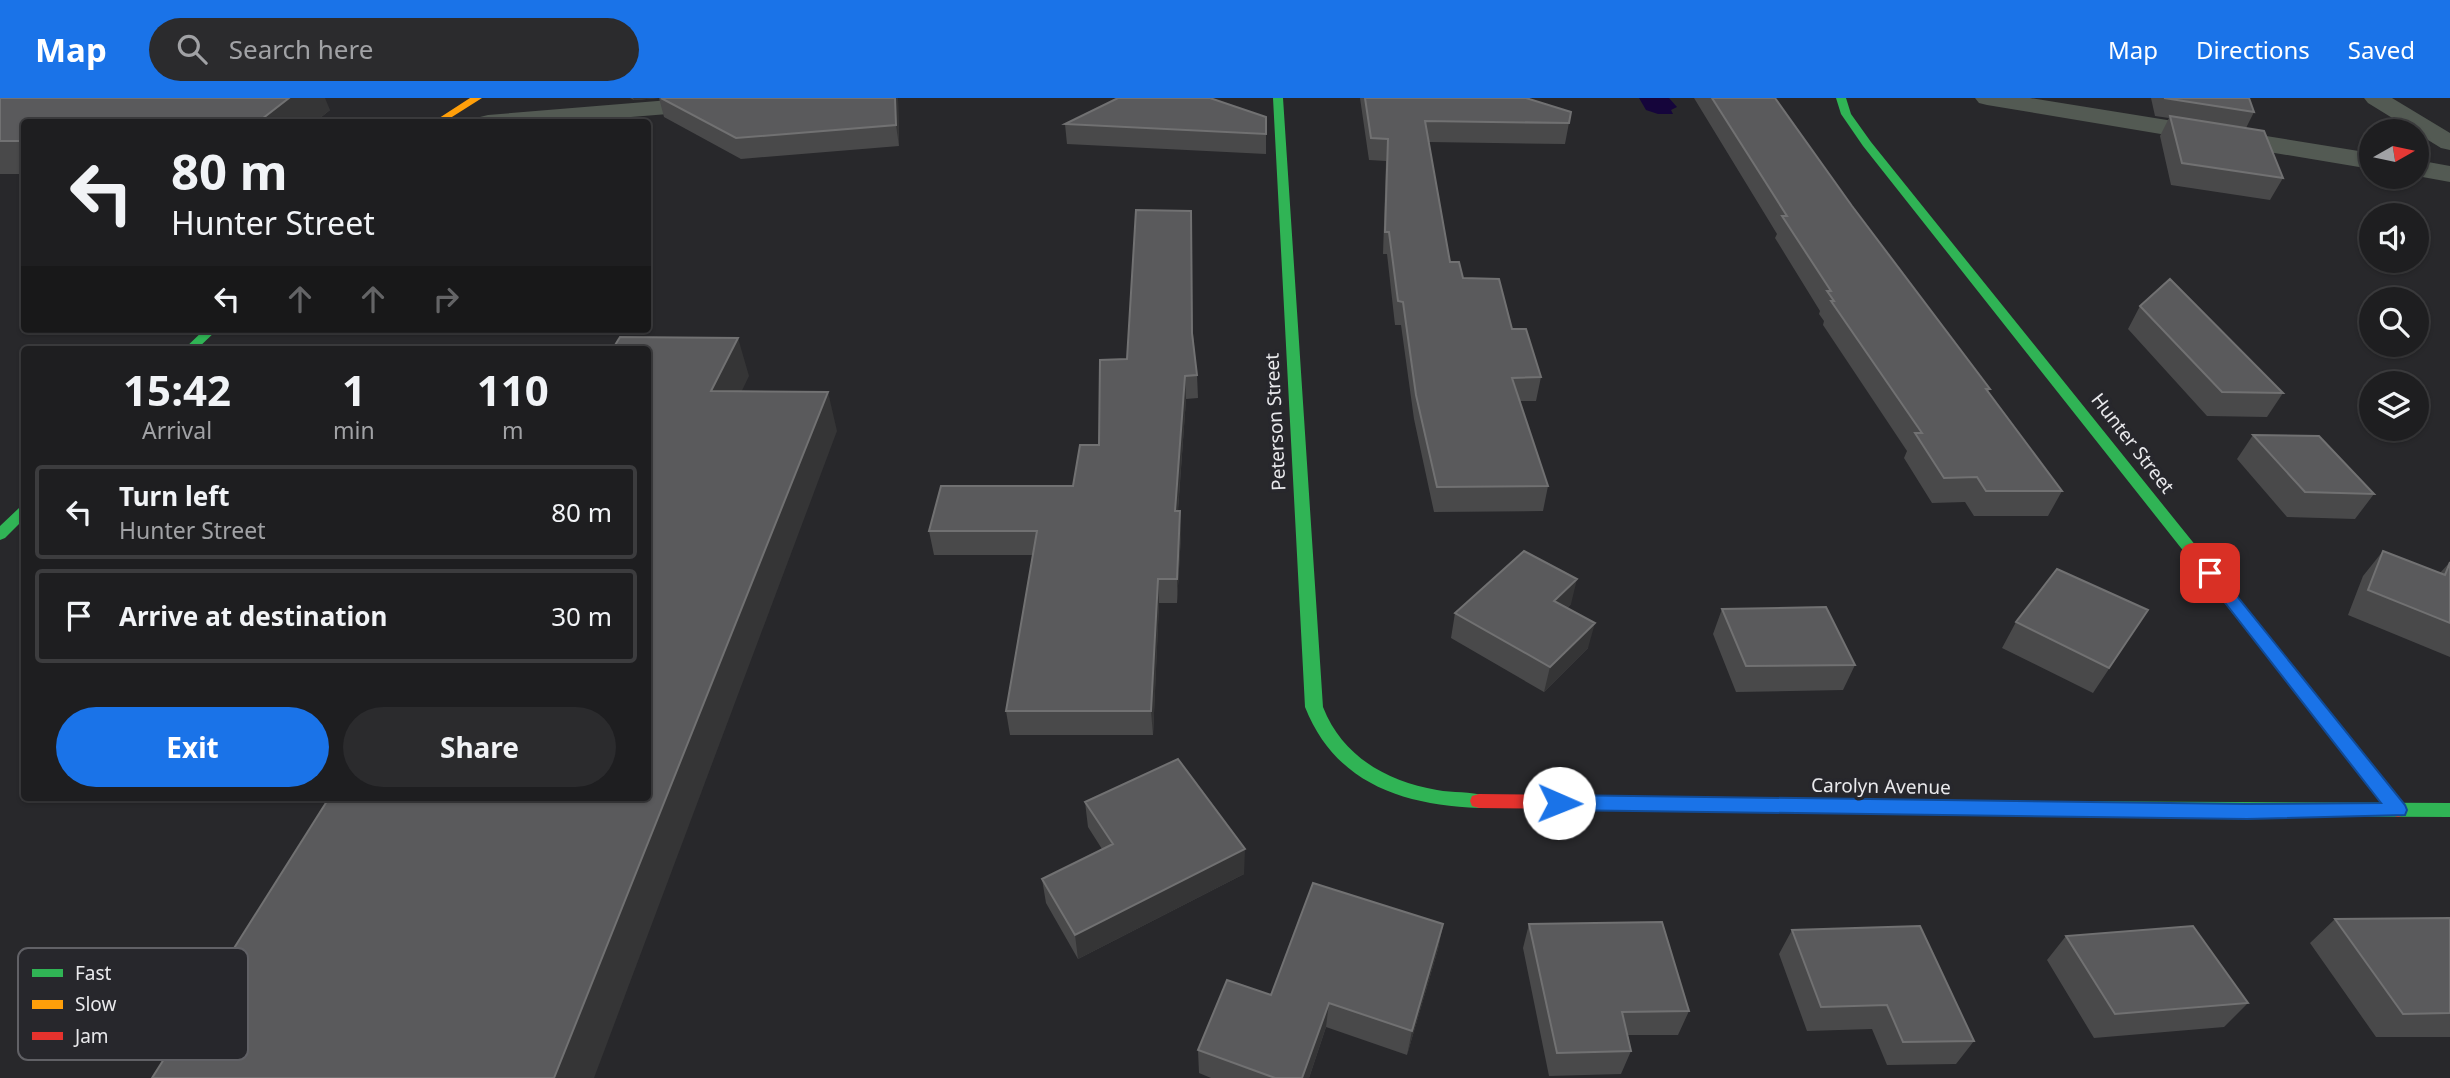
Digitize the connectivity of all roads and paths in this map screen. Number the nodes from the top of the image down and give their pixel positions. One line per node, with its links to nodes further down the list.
1 (477, 98): 7 (street)
2 (780, 98): 8 (street)
3 (1278, 98): 17 (street, Peterson Street)
4 (1842, 98): 18 (street, Hunter Street)
5 (1987, 98): 10 (street)
6 (2376, 98): 9 (street)
7 (443, 119)
8 (524, 119)
9 (2450, 143)
10 (2359, 159)
11 (2429, 171): 12 (street)
12 (2450, 174)
13 (208, 333): 14 (street)
14 (193, 346)
15 (21, 514): 16 (street)
16 (0, 535)
17 (1329, 739): 18 (street, Carolyn Avenue)
18 (2398, 810): 19 (street, Carolyn Avenue)
19 (2450, 810)

